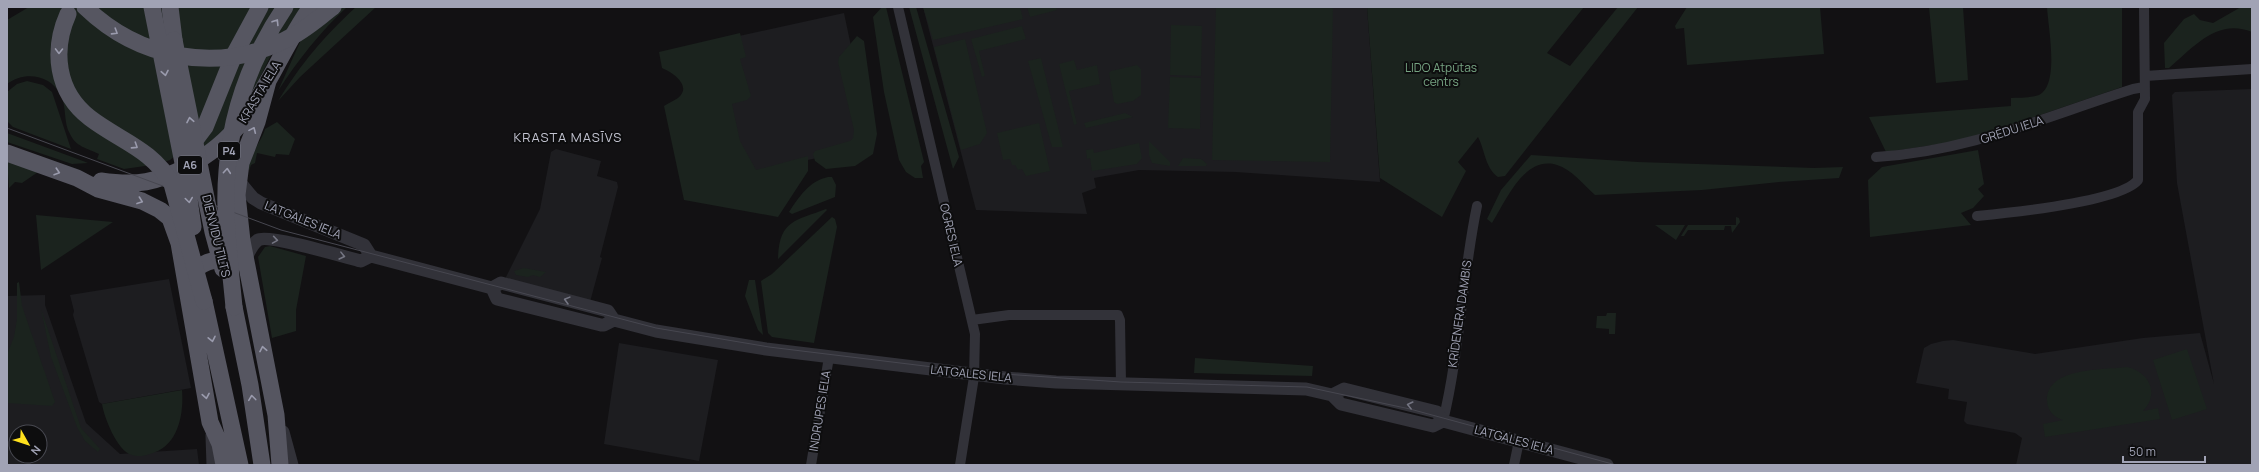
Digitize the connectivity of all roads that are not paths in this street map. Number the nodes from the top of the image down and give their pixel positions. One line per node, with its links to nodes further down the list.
1 (85, 7): 7 (highway, one-way to 7, bridge)
2 (152, 7): 25 (highway, DIENVIDU TILTS, one-way to 25, bridge)
3 (170, 7): 26 (highway, DIENVIDU TILTS, one-way to 3, bridge)
4 (260, 7): 17 (highway)
5 (286, 7): 26 (highway, P4, one-way to 5, bridge)
6 (311, 7): 13 (highway, KRASTA IELA / A6)
7 (332, 7)
8 (898, 7): 27 (street, OGRES IELA)
9 (2144, 7): 12 (street)
10 (70, 10): 25 (highway, one-way to 25, bridge)
11 (2252, 69): 12 (street)
12 (2145, 76): 14 (street)
13 (268, 81): 17 (highway, KRASTA IELA / A6); 18 (highway, one-way to 13)
14 (2144, 87): 16 (street, GRĒDU IELA); 20 (street)
15 (7, 153): 17 (highway, A6, one-way to 17)
16 (1876, 157)
17 (77, 178): 23 (highway, one-way to 23)
18 (238, 180): 21 (street, LATGALES IELA); 22 (highway)
19 (1477, 206): 32 (street, KRĪDENERA DAMBIS)
20 (1977, 216)
21 (371, 256): 22 (street, LATGALES IELA, one-way to 21); 28 (street, LATGALES IELA)
22 (246, 258): 24 (highway)
23 (186, 289): 24 (highway); 33 (highway, one-way to 33)
24 (253, 297): 31 (highway, one-way to 24)
25 (204, 301): 37 (highway, DIENVIDU TILTS, one-way to 37)
26 (234, 308): 38 (highway, DIENVIDU TILTS / P4, one-way to 26)
27 (972, 320): 29 (street, OGRES IELA); 30 (street)
28 (828, 357): 29 (street, LATGALES IELA); 41 (street, INDRUPES IELA)
29 (974, 375): 30 (street, LATGALES IELA); 42 (street, OGRES IELA)
30 (1121, 384): 32 (street, LATGALES IELA)
31 (276, 415): 39 (highway); 40 (street)
32 (1443, 421): 34 (street, LATGALES IELA)
33 (210, 422): 35 (street); 36 (highway)
34 (1519, 442): 43 (street); 44 (street, LATGALES IELA)
35 (214, 465)
36 (224, 465)
37 (240, 465)
38 (262, 465)
39 (280, 465)
40 (292, 465)
41 (811, 465)
42 (960, 465)
43 (1514, 465)
44 (1608, 465)

